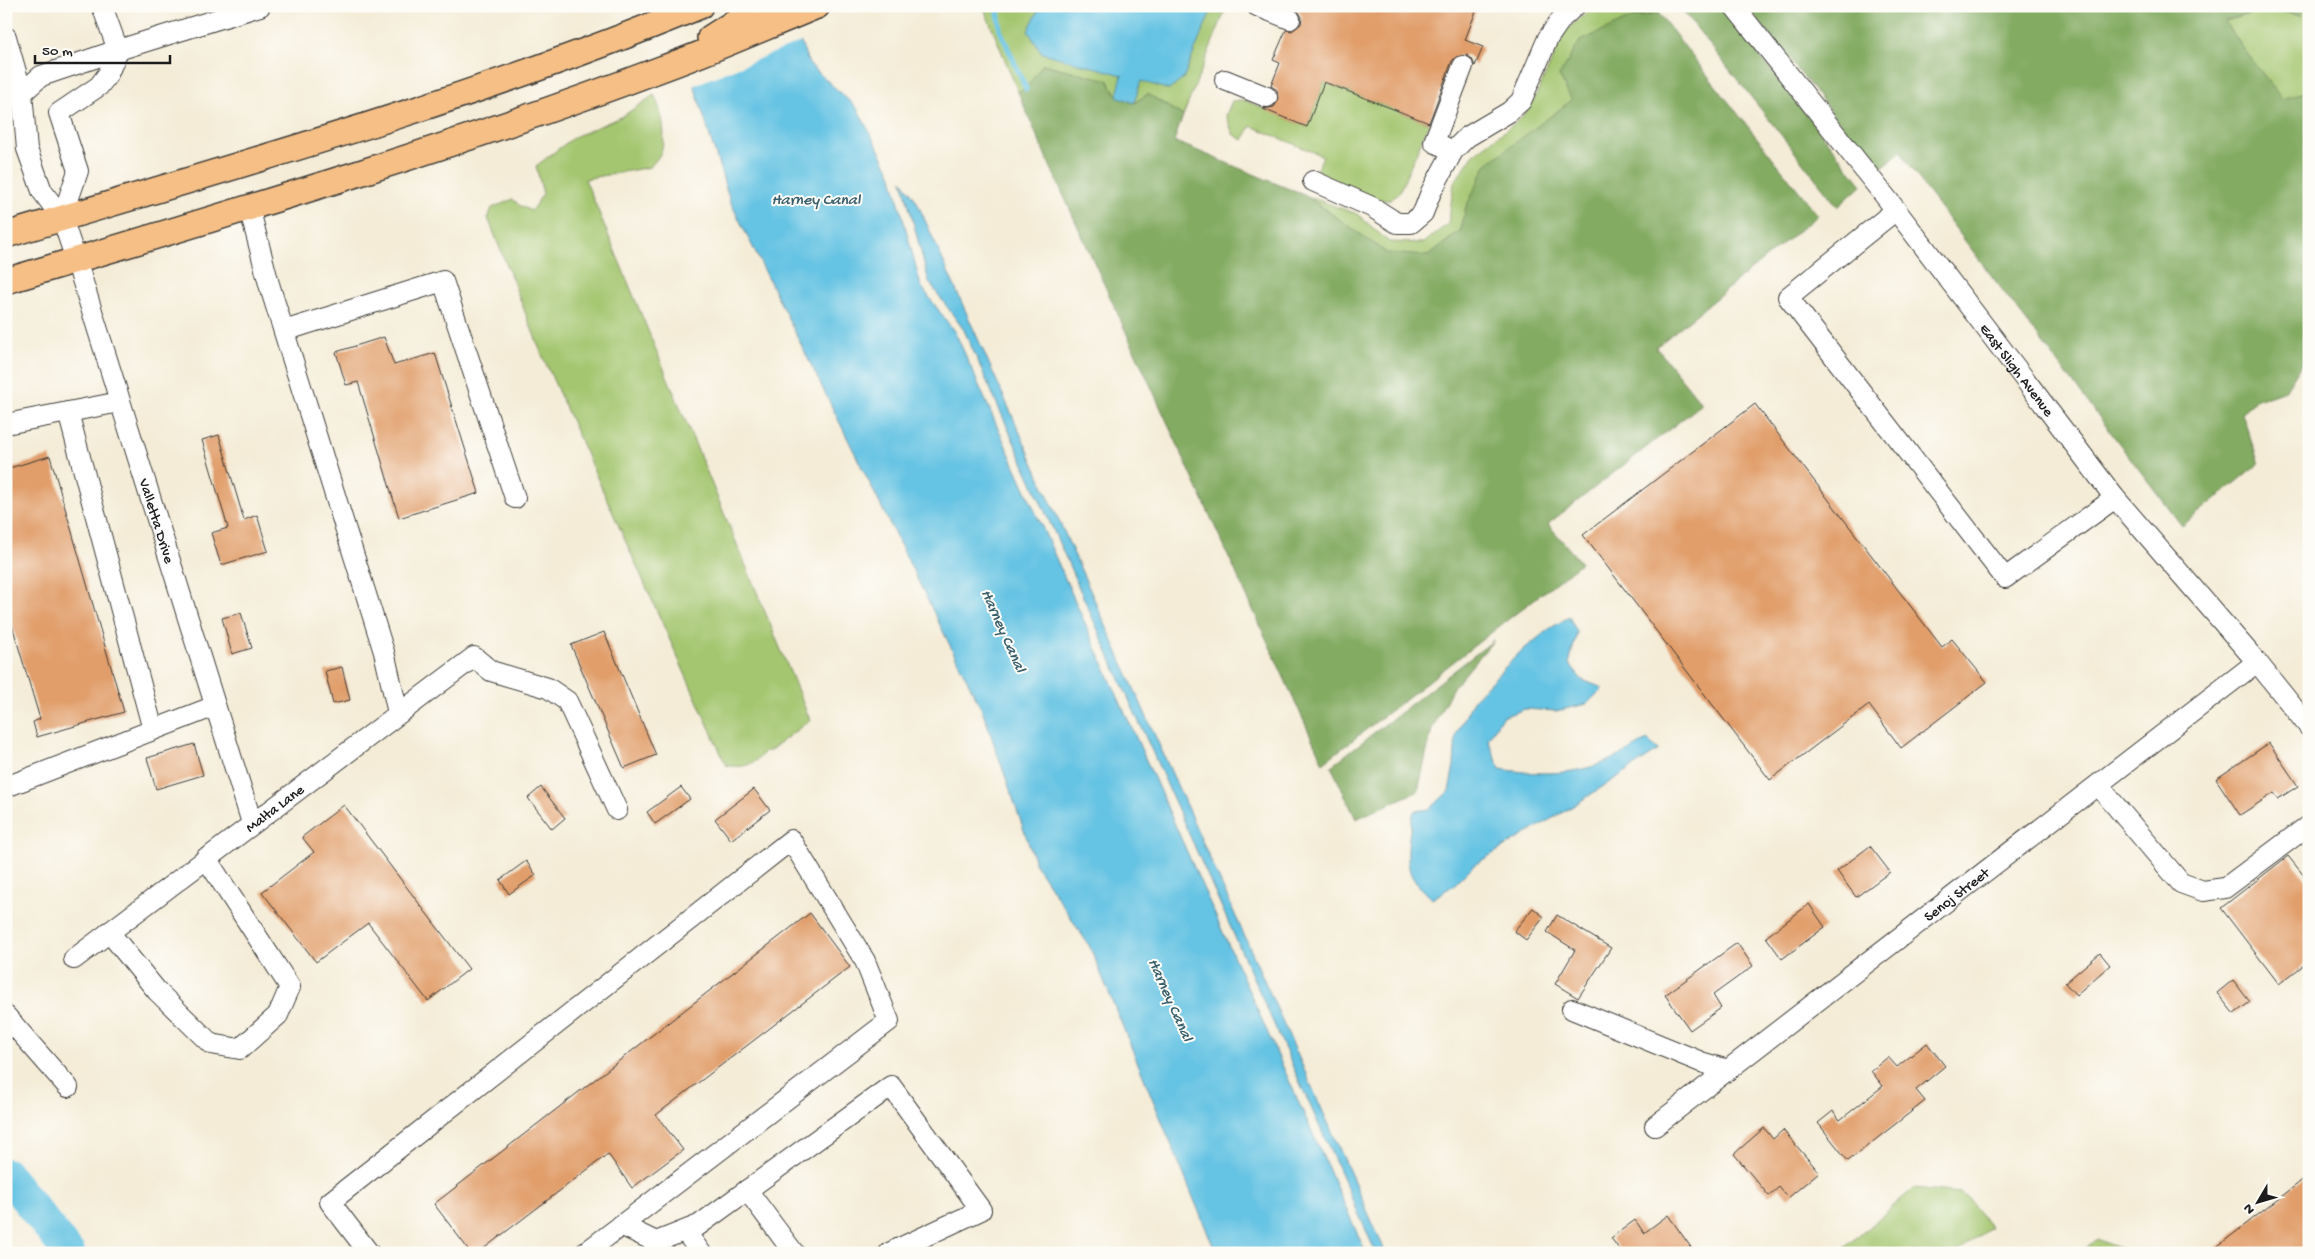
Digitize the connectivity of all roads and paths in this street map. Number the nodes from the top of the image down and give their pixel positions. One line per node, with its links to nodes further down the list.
1 (102, 6): 11 (street)
2 (260, 6): 11 (street)
3 (700, 6): 21 (main road)
4 (764, 6): 13 (main road)
5 (817, 6): 13 (main road)
6 (1257, 6): 9 (street)
7 (1575, 6): 17 (street)
8 (1734, 6): 20 (street, East Sligh Avenue)
9 (1290, 19)
10 (6, 37): 15 (street, Valletta Drive)
11 (118, 50): 15 (street); 21 (street)
12 (1463, 66): 17 (street)
13 (662, 69): 19 (main road)
14 (1225, 80): 16 (street)
15 (14, 93): 21 (street, Valletta Drive)
16 (1267, 97)
17 (1453, 151): 18 (street)
18 (1313, 181)
19 (249, 207): 23 (main road); 25 (street)
20 (1896, 210): 30 (street, East Sligh Avenue); 30 (street)
21 (62, 218): 22 (main road); 23 (street, Valletta Drive)
22 (6, 235)
23 (76, 260): 24 (main road); 26 (street, Valletta Drive)
24 (6, 281)
25 (284, 331): 29 (street); 33 (street)
26 (120, 402): 27 (street); 32 (street, Valletta Drive)
27 (68, 412): 28 (street); 35 (street)
28 (6, 424)
29 (515, 498)
30 (2115, 498): 31 (street, East Sligh Avenue)
31 (2257, 662): 34 (street, East Sligh Avenue); 36 (street, Senoj Street)
32 (215, 706): 35 (street); 39 (street, Valletta Drive)
33 (398, 713): 38 (street, Malta Lane); 39 (street, Malta Lane)
34 (2309, 727)
35 (153, 730): 37 (street)
36 (2098, 785): 40 (street); 46 (street, Senoj Street)
37 (6, 787)
38 (617, 810)
39 (252, 823): 41 (street, Malta Lane)
40 (2309, 825)
41 (206, 858): 42 (street, Malta Lane); 42 (street)
42 (109, 932): 43 (street, Malta Lane)
43 (74, 959)
44 (1572, 1009): 46 (street)
45 (6, 1016): 47 (street)
46 (1728, 1070): 48 (street, Senoj Street)
47 (68, 1087)
48 (1655, 1126)
49 (747, 1190): 51 (street); 55 (street); 56 (street)
50 (621, 1225): 51 (street); 52 (street); 53 (street)
51 (685, 1231): 54 (street)
52 (369, 1253)
53 (585, 1253)
54 (701, 1253)
55 (794, 1253)
56 (889, 1253)

